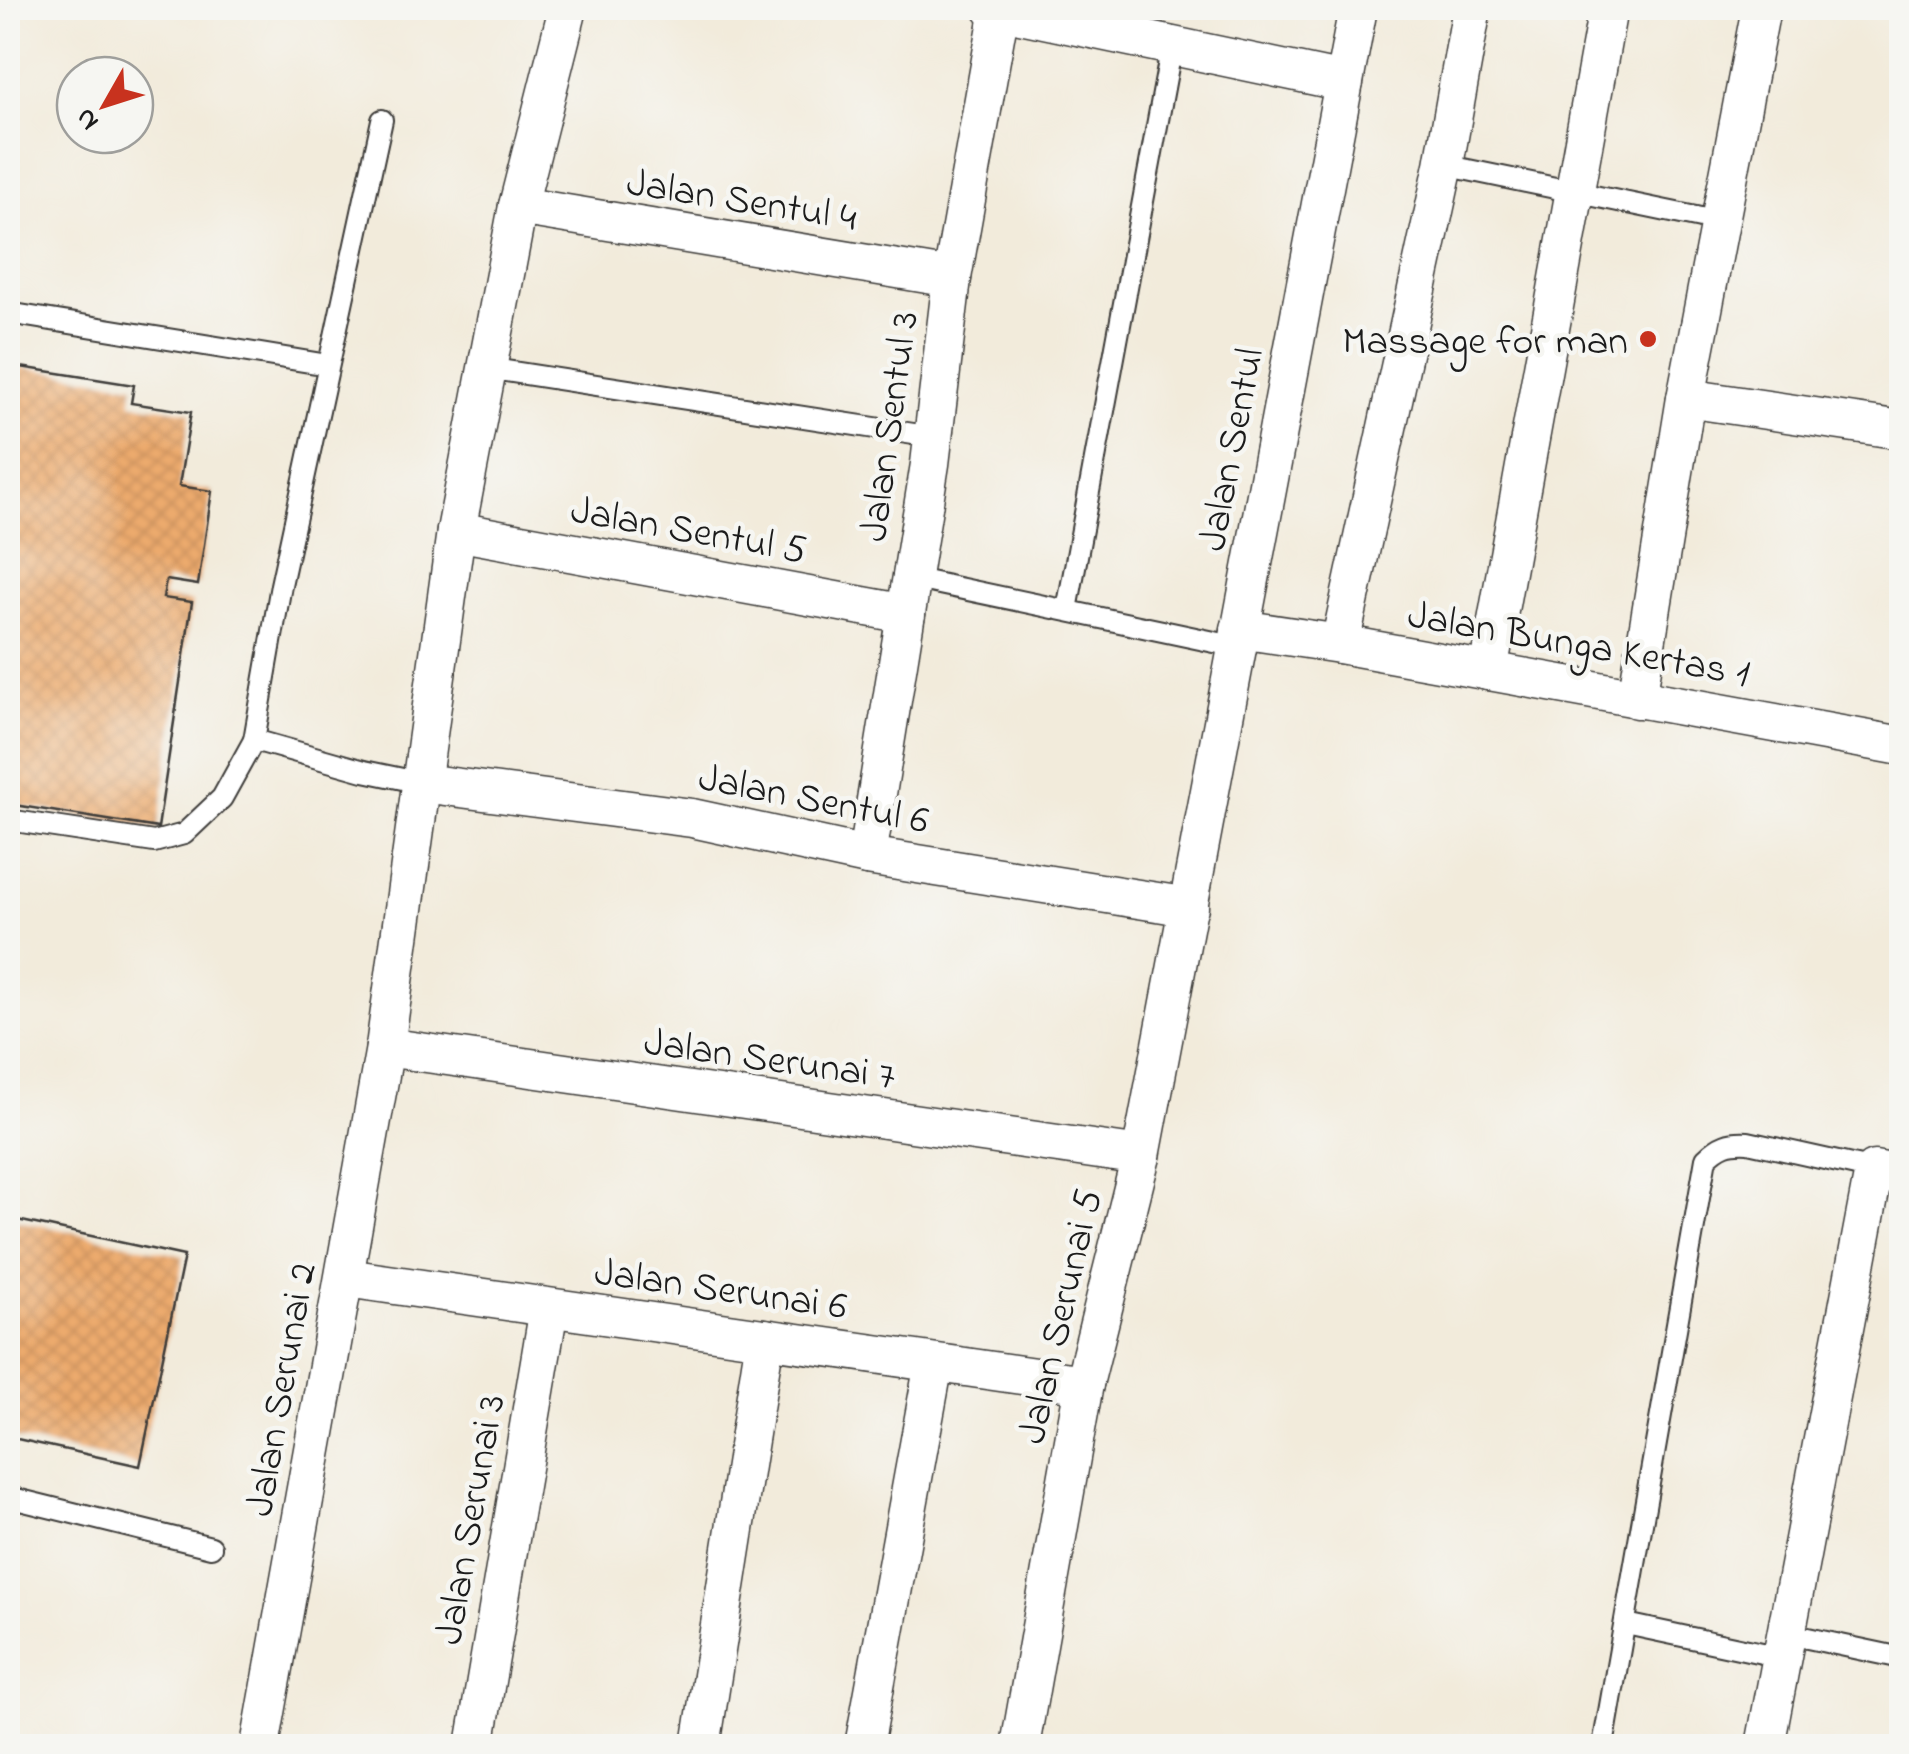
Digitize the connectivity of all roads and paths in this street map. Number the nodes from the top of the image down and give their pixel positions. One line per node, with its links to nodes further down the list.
1 (568, 8): 13 (street, Jalan Serunai 2)
2 (992, 8): 7 (street)
3 (1358, 8): 9 (street, Jalan Sentul)
4 (1472, 8): 11 (street)
5 (1608, 8): 12 (street)
6 (1761, 8): 14 (street)
7 (1000, 9): 8 (street); 15 (street, Jalan Sentul 3)
8 (1172, 45): 9 (street); 24 (lane)
9 (1344, 82): 25 (street, Jalan Sentul)
10 (382, 120): 17 (lane)
11 (1444, 166): 12 (lane); 26 (street)
12 (1574, 192): 14 (lane); 27 (street)
13 (518, 206): 15 (street, Jalan Sentul 4); 18 (street, Jalan Serunai 2)
14 (1720, 222): 19 (street)
15 (952, 278): 21 (street, Jalan Sentul 3)
16 (8, 314): 17 (lane)
17 (328, 365): 29 (lane)
18 (486, 368): 21 (lane); 22 (street, Jalan Serunai 2)
19 (1686, 398): 20 (street); 28 (street)
20 (1902, 430)
21 (933, 437): 23 (street, Jalan Sentul 3)
22 (456, 531): 23 (street, Jalan Sentul 5); 31 (street, Jalan Serunai 2)
23 (909, 596): 24 (lane); 33 (street, Jalan Sentul 3)
24 (1067, 610): 25 (lane)
25 (1239, 638): 26 (street, Jalan Bunga Kertas 1); 34 (street, Jalan Sentul)
26 (1340, 644): 27 (street, Jalan Bunga Kertas 1)
27 (1488, 671): 28 (street, Jalan Bunga Kertas 1)
28 (1637, 699): 30 (street, Jalan Bunga Kertas 1)
29 (254, 740): 31 (lane); 32 (lane)
30 (1902, 746)
31 (422, 783): 33 (street, Jalan Sentul 6); 35 (street, Jalan Serunai 2)
32 (8, 820)
33 (866, 856): 34 (street, Jalan Sentul 6)
34 (1189, 907): 36 (street, Jalan Serunai 5)
35 (385, 1047): 36 (street, Jalan Serunai 7); 38 (street, Jalan Serunai 2)
36 (1142, 1156): 42 (street, Jalan Serunai 5)
37 (1888, 1173): 45 (lane); 46 (street)
38 (346, 1278): 39 (street, Jalan Serunai 6); 48 (street, Jalan Serunai 2)
39 (550, 1308): 40 (street, Jalan Serunai 6); 49 (street, Jalan Serunai 3)
40 (765, 1338): 41 (street, Jalan Serunai 6); 50 (street)
41 (934, 1364): 42 (street, Jalan Serunai 6); 51 (street)
42 (1084, 1384): 52 (street, Jalan Serunai 5)
43 (8, 1497): 44 (lane)
44 (211, 1547)
45 (1626, 1624): 46 (lane); 53 (lane)
46 (1782, 1645): 47 (lane); 54 (street)
47 (1902, 1658)
48 (260, 1746)
49 (474, 1746)
50 (701, 1746)
51 (864, 1746)
52 (1020, 1746)
53 (1603, 1746)
54 (1765, 1746)

